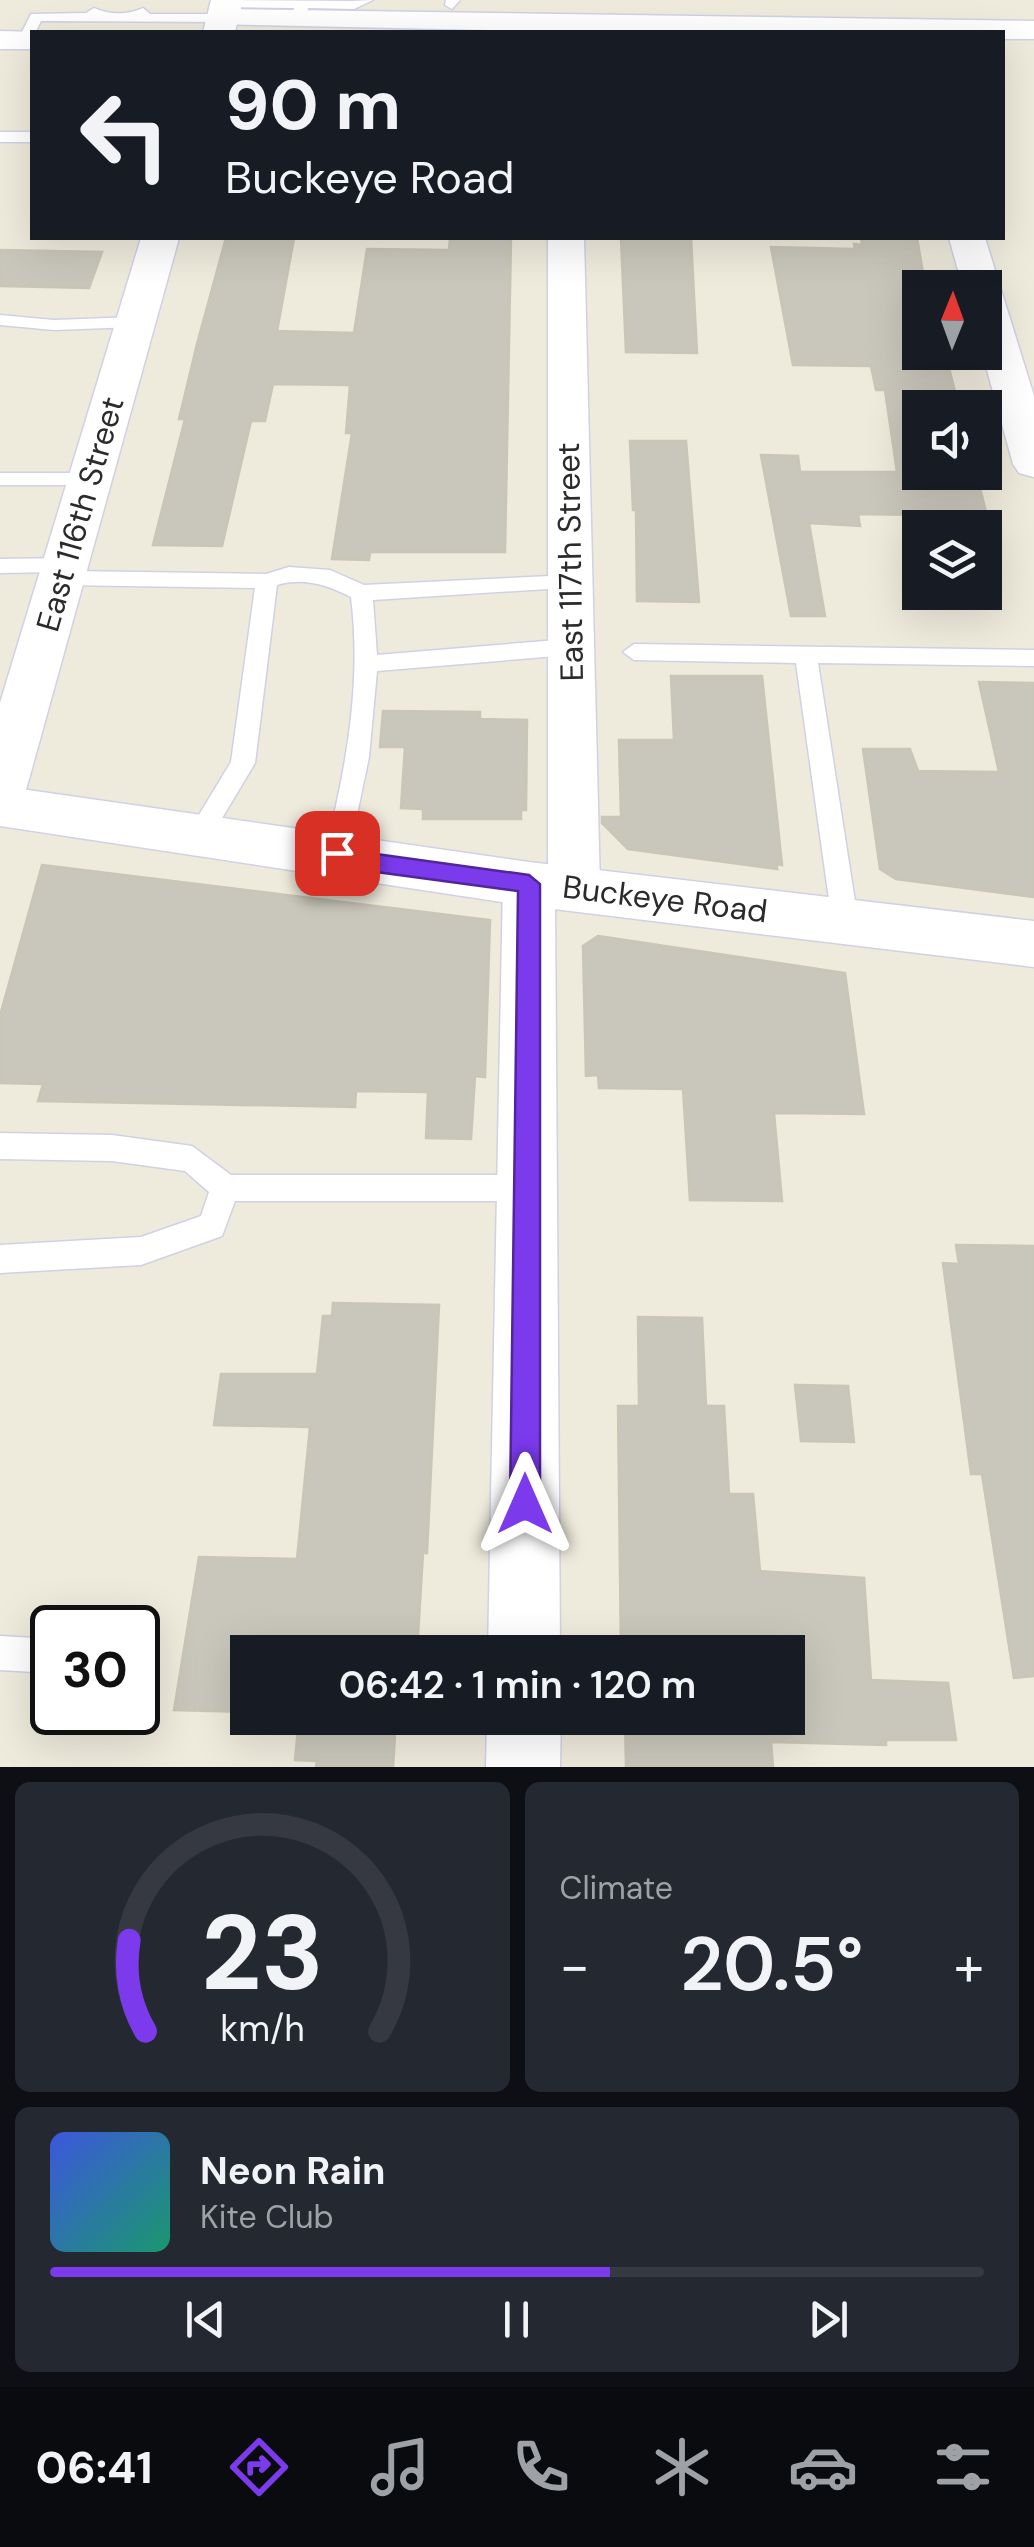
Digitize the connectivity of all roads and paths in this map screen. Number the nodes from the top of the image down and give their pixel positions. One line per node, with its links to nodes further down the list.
1 (366, 0): 5 (lane)
2 (269, 2): 5 (lane); 6 (lane)
3 (100, 7): 4 (lane); 10 (lane)
4 (143, 7): 6 (lane)
5 (301, 8): 6 (street); 7 (street)
6 (224, 13)
7 (564, 28): 8 (street)
8 (906, 30): 9 (street)
9 (1034, 30)
10 (19, 40)
11 (0, 137): 12 (lane)
12 (30, 138)
13 (159, 240): 18 (main road, East 116th Street)
14 (566, 240): 26 (street, East 117th Street)
15 (968, 240): 16 (street)
16 (977, 270)
17 (0, 320): 18 (lane)
18 (135, 322): 22 (main road, East 116th Street)
19 (1002, 356): 20 (street)
20 (1034, 464)
21 (0, 479): 22 (lane)
22 (90, 479): 24 (main road, East 116th Street)
23 (0, 566): 24 (lane)
24 (63, 572): 25 (lane); 33 (main road, East 116th Street)
25 (267, 581): 27 (lane); 35 (lane)
26 (571, 582): 27 (lane); 28 (street, East 117th Street)
27 (362, 593): 32 (lane)
28 (569, 647): 32 (lane); 37 (street, East 117th Street)
29 (634, 652): 30 (lane)
30 (806, 655): 31 (lane); 38 (lane)
31 (1034, 658)
32 (365, 664): 36 (lane)
33 (0, 790)
34 (0, 806): 35 (main road, Buckeye Road)
35 (200, 833): 36 (main road, Buckeye Road)
36 (337, 853): 37 (main road, Buckeye Road)
37 (552, 886): 38 (main road, Buckeye Road); 42 (street, East 117th Street)
38 (844, 921): 39 (main road, Buckeye Road)
39 (1034, 944)
40 (0, 1146): 41 (lane)
41 (225, 1188): 42 (lane); 43 (lane)
42 (527, 1188): 44 (street, East 117th Street)
43 (0, 1258)
44 (524, 1635)
45 (0, 1653): 46 (lane)
46 (30, 1655)
47 (524, 1735): 48 (street)
48 (524, 1767)

